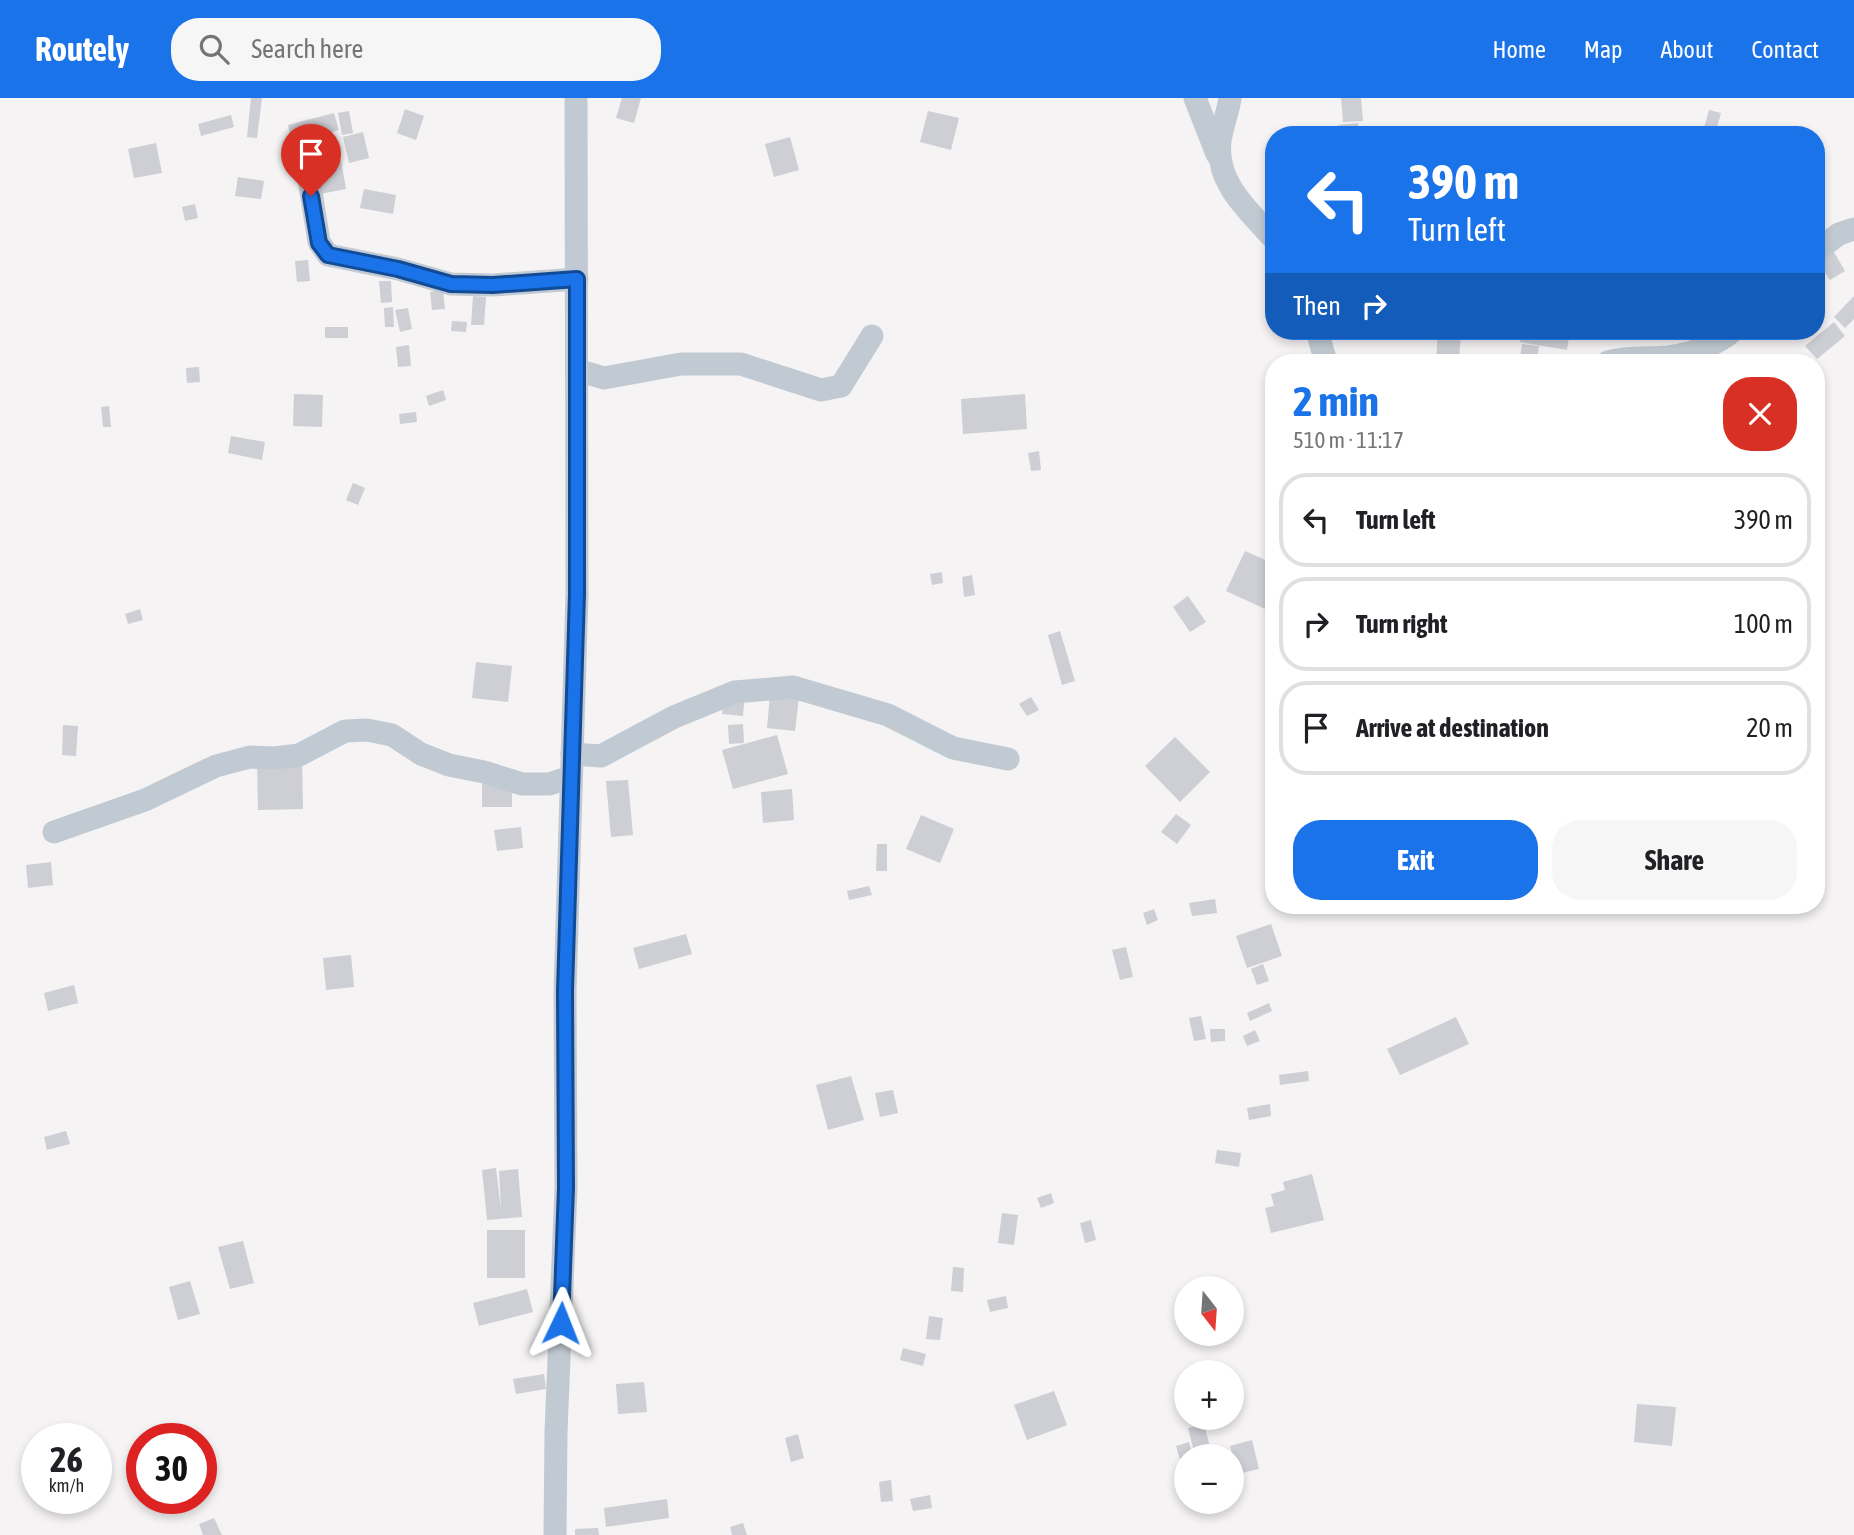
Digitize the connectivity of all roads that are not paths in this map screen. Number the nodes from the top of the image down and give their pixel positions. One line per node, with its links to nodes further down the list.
1 (576, 98): 9 (street)
2 (1195, 98): 4 (street)
3 (1230, 98): 4 (street)
4 (1221, 167): 7 (street)
5 (308, 173): 9 (street)
6 (1854, 229): 8 (street)
7 (1265, 230)
8 (1825, 244)
9 (577, 279): 13 (street)
10 (872, 336): 13 (street)
11 (1718, 340): 12 (street)
12 (1679, 354)
13 (577, 370): 15 (street)
14 (1008, 759): 15 (street)
15 (572, 765): 16 (street); 17 (street)
16 (54, 832)
17 (555, 1535)

